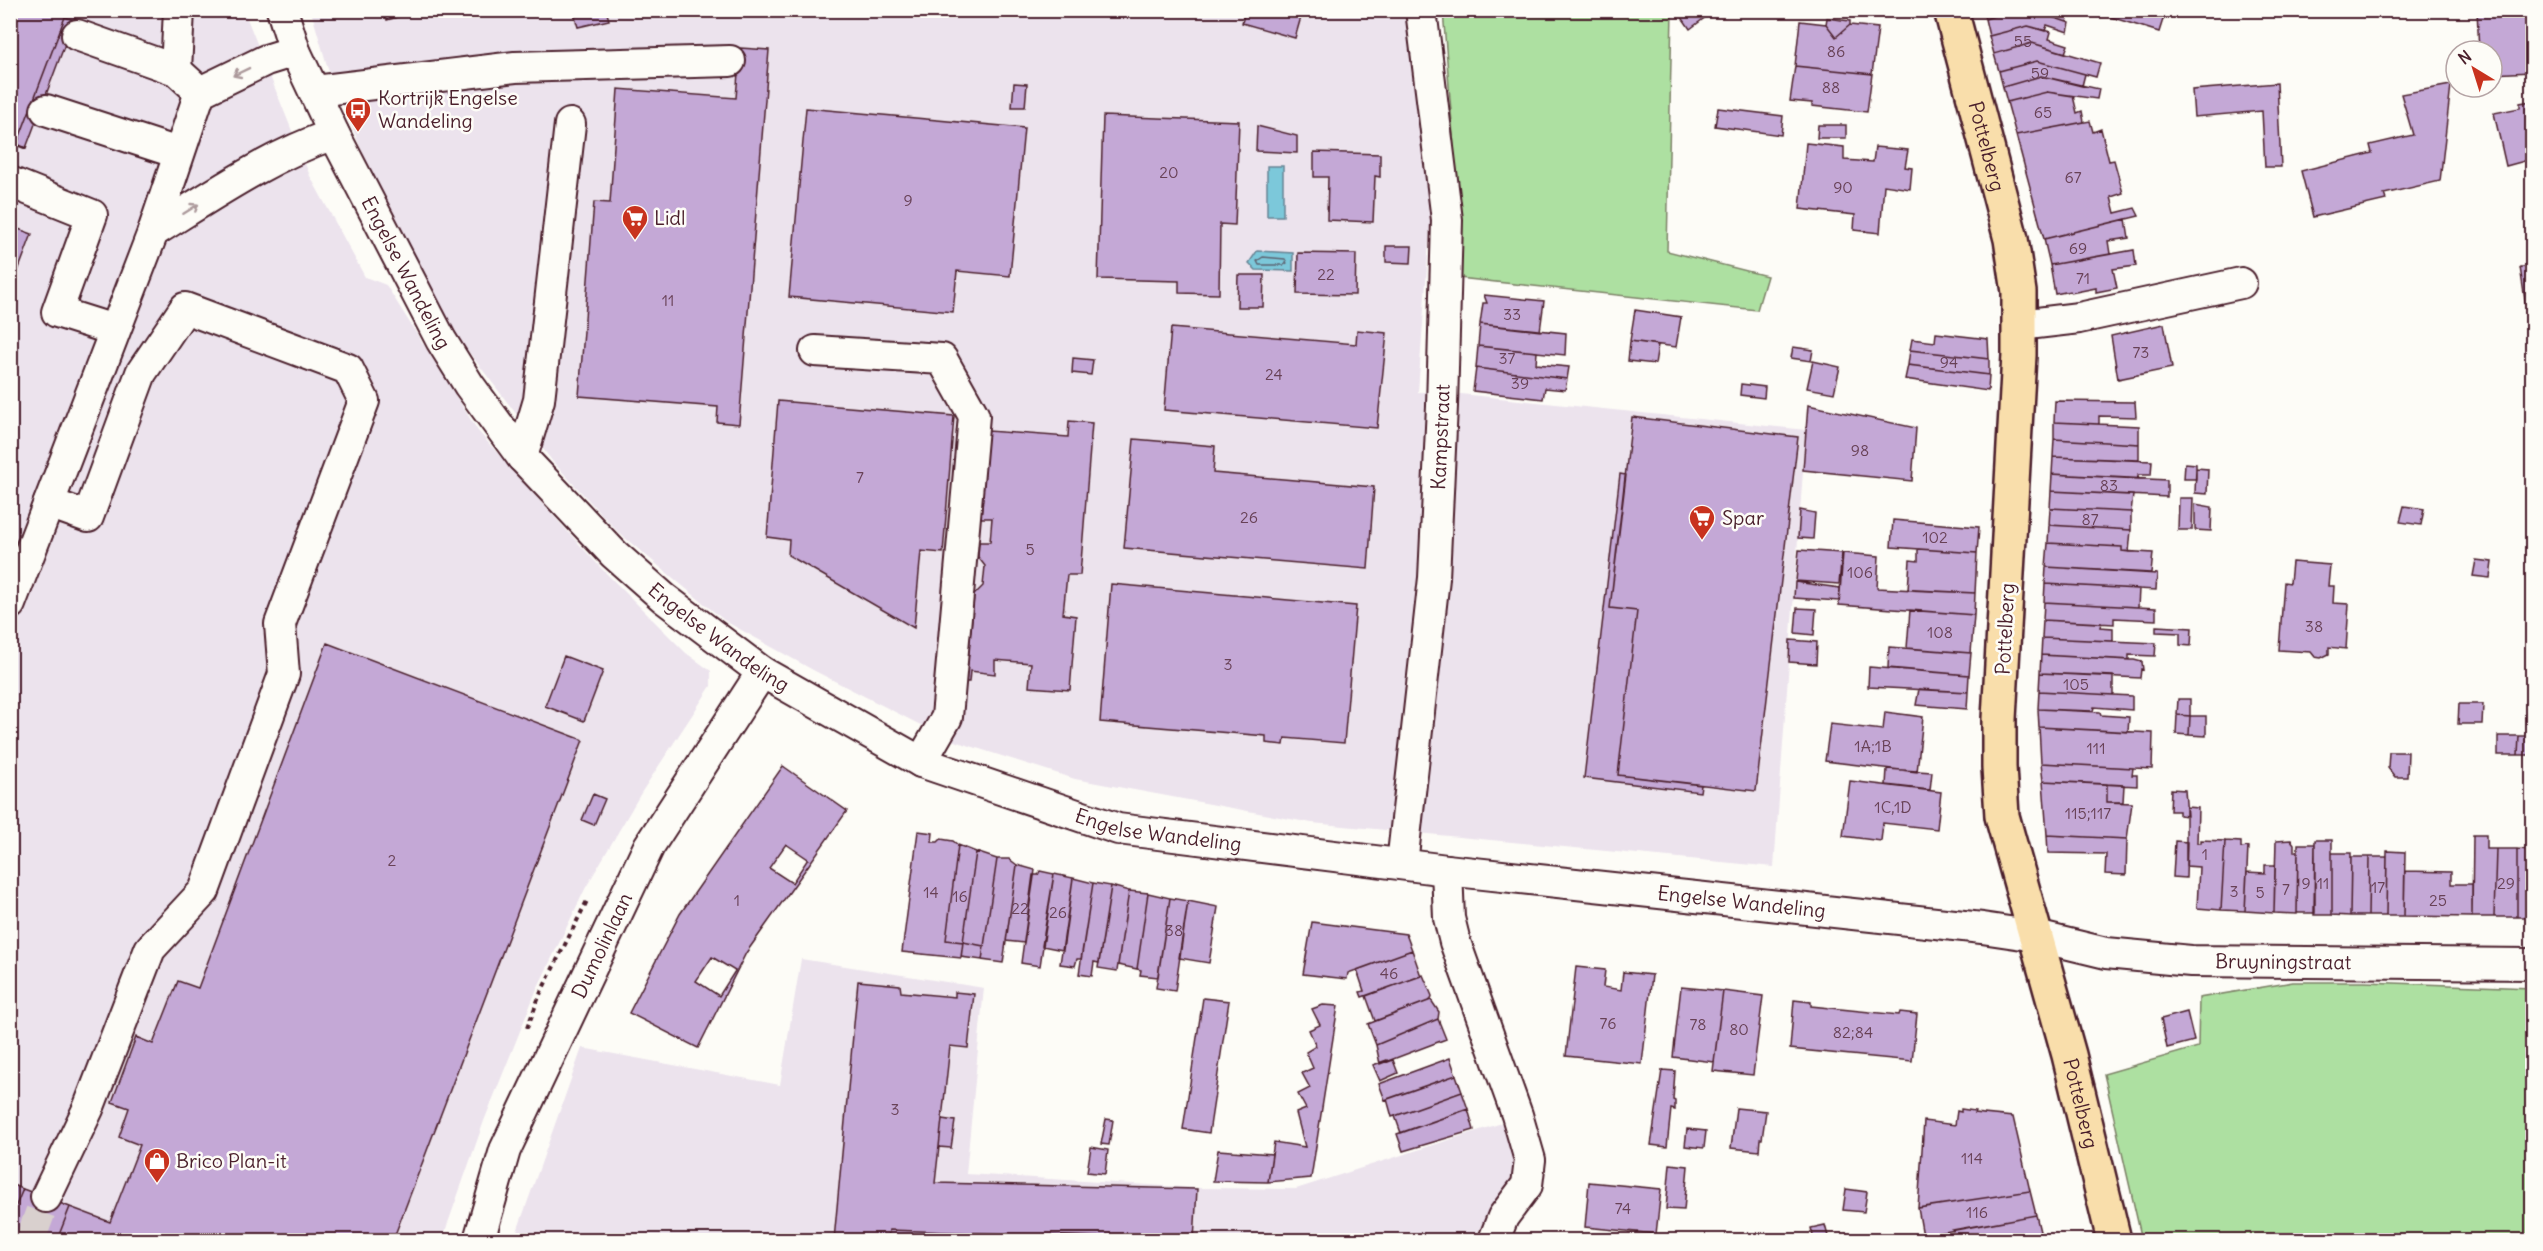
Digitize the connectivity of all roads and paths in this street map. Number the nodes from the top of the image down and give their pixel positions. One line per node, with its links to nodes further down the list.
1 (179, 10): 8 (street)
2 (282, 10): 6 (street, Engelse Wandeling)
3 (1421, 10): 26 (street, Kampstraat)
4 (1951, 10): 18 (main road, Pottelberg)
5 (77, 35): 8 (street)
6 (295, 51): 9 (street, one-way to 9); 10 (street, Engelse Wandeling)
7 (730, 61): 10 (street)
8 (176, 70): 9 (street)
9 (200, 92): 14 (street)
10 (315, 92): 13 (street, Engelse Wandeling)
11 (46, 110): 14 (street)
12 (570, 124): 21 (street)
13 (334, 134): 16 (street, one-way to 13); 21 (street, Engelse Wandeling)
14 (178, 153): 16 (street)
15 (10, 182): 19 (street)
16 (153, 232): 19 (street)
17 (2241, 283): 18 (street)
18 (2019, 325): 28 (main road, Pottelberg)
19 (114, 330): 22 (street)
20 (815, 351): 25 (street)
21 (522, 457): 24 (street, Engelse Wandeling)
22 (49, 503): 23 (street); 30 (street)
23 (10, 603)
24 (762, 672): 25 (street, Engelse Wandeling); 31 (street, Dumolinlaan)
25 (921, 762): 26 (street, Engelse Wandeling)
26 (1402, 864): 27 (street, Engelse Wandeling)
27 (1447, 870): 28 (street, Engelse Wandeling); 32 (street)
28 (2036, 936): 29 (street, Bruyningstraat); 33 (main road, Pottelberg)
29 (2532, 964)
30 (46, 1197)
31 (479, 1240)
32 (1494, 1240)
33 (2114, 1240)

